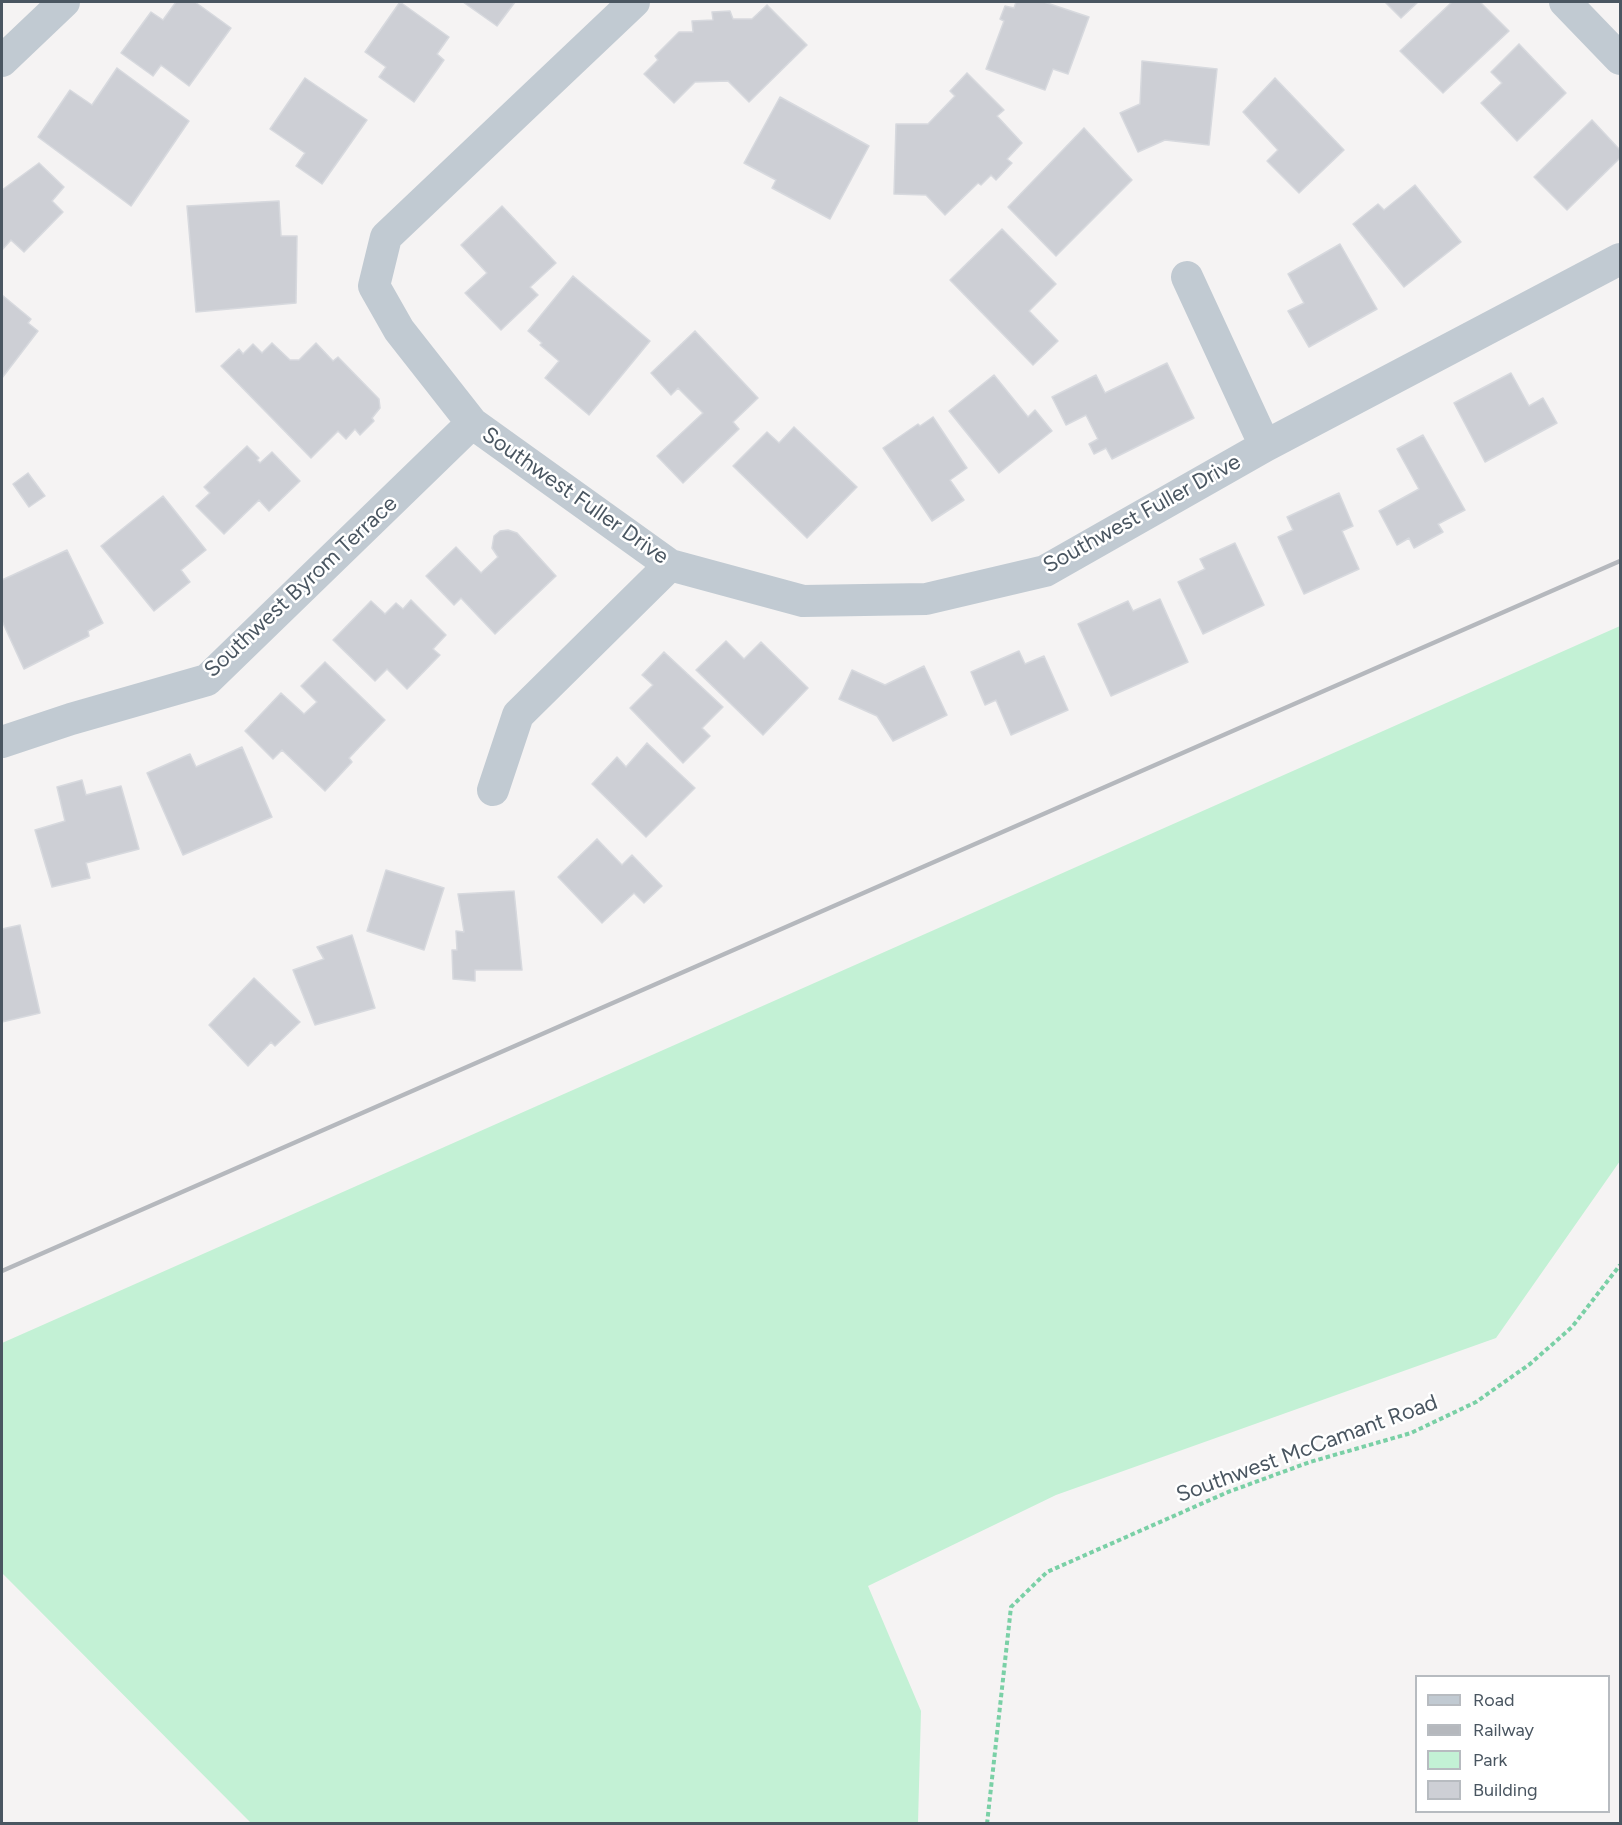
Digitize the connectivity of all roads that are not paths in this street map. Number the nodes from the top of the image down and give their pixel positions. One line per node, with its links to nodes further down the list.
1 (64, 2): 5 (street)
2 (634, 2): 8 (street, Southwest Fuller Drive)
3 (1565, 2): 4 (street)
4 (1620, 59)
5 (2, 61)
6 (1620, 259): 9 (street, Southwest Fuller Drive)
7 (1187, 277): 9 (street)
8 (472, 423): 10 (street, Southwest Fuller Drive); 11 (street, Southwest Byrom Terrace)
9 (1265, 446): 10 (street, Southwest Fuller Drive)
10 (670, 565): 12 (street)
11 (2, 742)
12 (493, 790)

